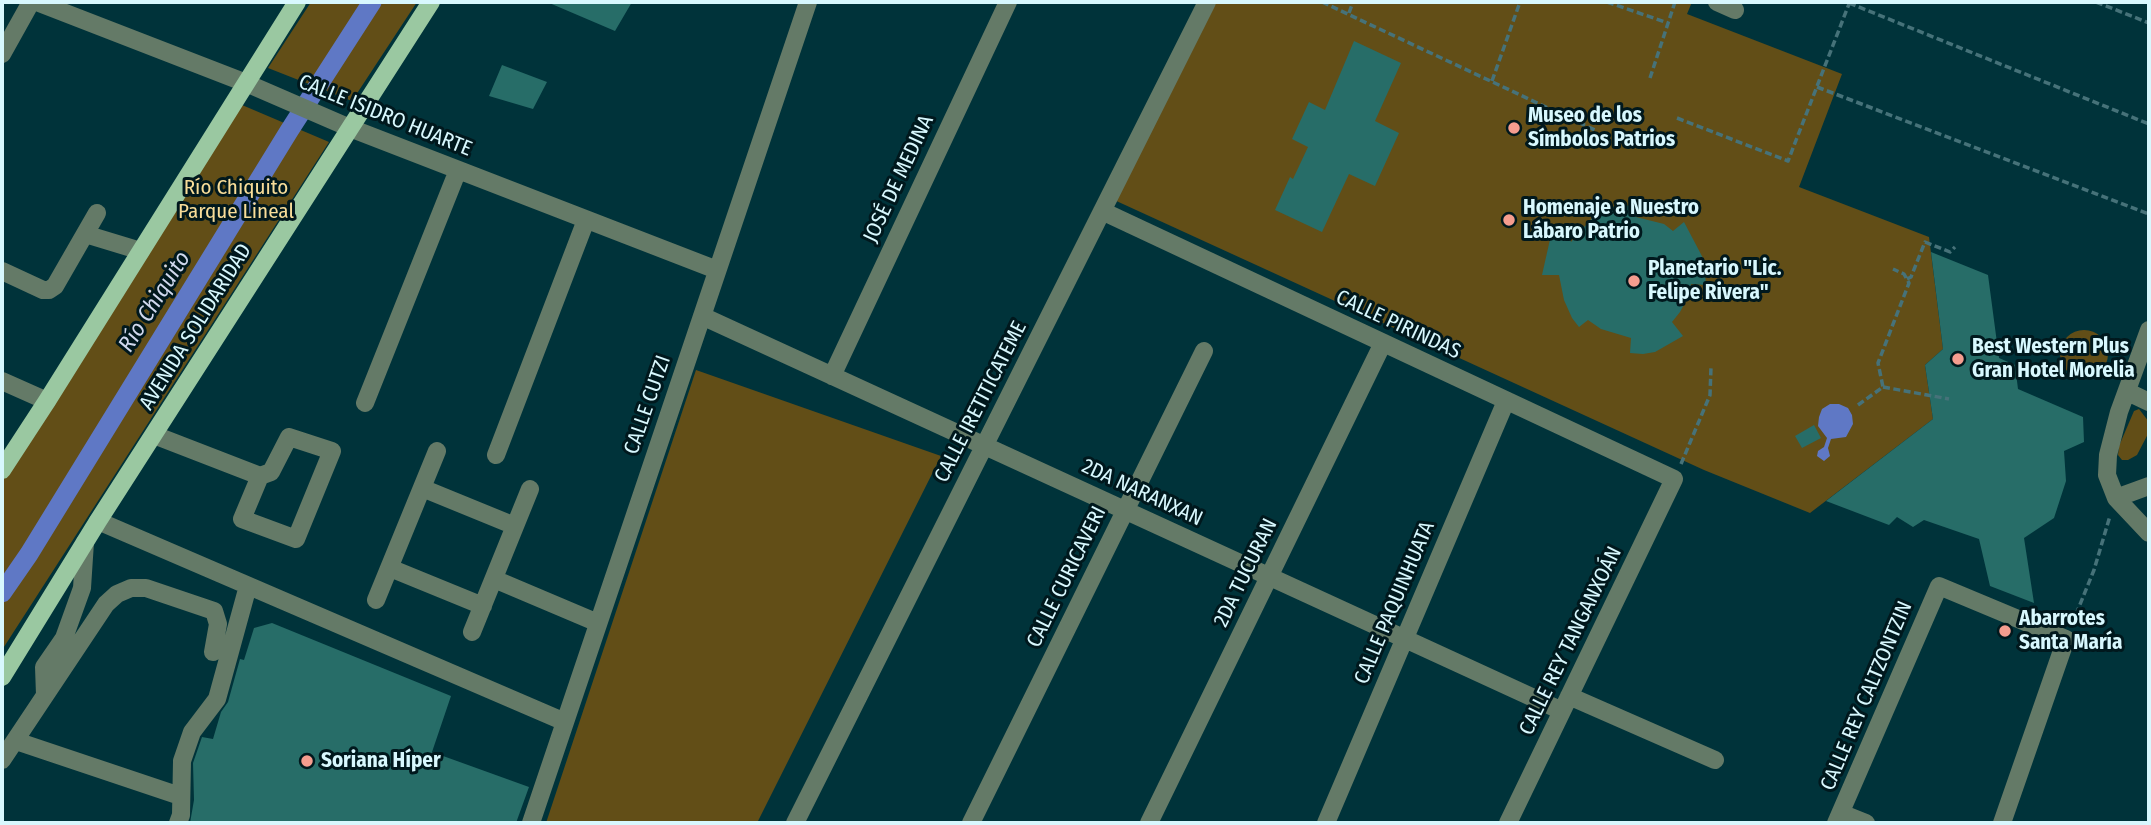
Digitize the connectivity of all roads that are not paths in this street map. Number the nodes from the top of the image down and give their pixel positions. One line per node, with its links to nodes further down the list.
1 (31, 2): 10 (street)
2 (37, 2): 11 (street, CALLE ISIDRO HUARTE)
3 (297, 2): 11 (main road)
4 (431, 2): 12 (main road, AVENIDA SOLIDARIDAD)
5 (808, 2): 20 (street, CALLE CUTZI)
6 (1008, 2): 25 (street, JOSÉ DE MEDINA)
7 (1207, 2): 14 (street, CALLE IRETITICATEME)
8 (1717, 2): 9 (street)
9 (1735, 10)
10 (2, 54)
11 (246, 83): 12 (street, CALLE ISIDRO HUARTE); 18 (main road)
12 (350, 128): 13 (street, CALLE ISIDRO HUARTE); 32 (main road, AVENIDA SOLIDARIDAD)
13 (458, 170): 16 (street, CALLE ISIDRO HUARTE); 31 (street)
14 (1102, 211): 23 (street, CALLE PIRINDAS); 33 (street, CALLE IRETITICATEME)
15 (97, 214): 17 (street)
16 (586, 220): 20 (street, CALLE ISIDRO HUARTE); 35 (street)
17 (85, 234): 18 (street); 19 (street)
18 (141, 251): 28 (main road)
19 (2, 271)
20 (717, 271): 21 (street, CALLE CUTZI)
21 (702, 316): 25 (street, 2DA NARANXAN); 54 (street, CALLE CUTZI)
22 (2149, 330): 27 (street)
23 (1383, 343): 29 (street, CALLE PIRINDAS); 49 (street, 2DA TUCURAN)
24 (1203, 351): 43 (street, CALLE CURICAVERI)
25 (832, 376): 33 (street, 2DA NARANXAN)
26 (2, 381): 28 (street)
27 (2128, 392): 30 (street); 42 (street)
28 (47, 401): 36 (main road)
29 (1506, 401): 38 (street, CALLE PIRINDAS); 56 (street, CALLE PAQUINHUATA)
30 (2149, 402)
31 (365, 403)
32 (154, 435): 37 (street); 44 (main road, AVENIDA SOLIDARIDAD)
33 (985, 446): 43 (street, 2DA NARANXAN); 69 (street, CALLE IRETITICATEME)
34 (437, 451): 40 (street)
35 (496, 455)
36 (2, 470)
37 (260, 476): 37 (street)
38 (1674, 479): 60 (street, CALLE REY TANGANXOÁN)
39 (2149, 486): 42 (street)
40 (422, 488): 45 (street); 48 (street)
41 (530, 489): 45 (street)
42 (2116, 498): 46 (street)
43 (1125, 510): 49 (street, 2DA NARANXAN); 70 (street, CALLE CURICAVERI)
44 (98, 521): 47 (main road, AVENIDA SOLIDARIDAD); 51 (street)
45 (515, 526): 50 (street)
46 (2149, 533)
47 (85, 542): 58 (main road, AVENIDA SOLIDARIDAD); 59 (street)
48 (390, 568): 52 (street); 53 (street)
49 (1269, 576): 56 (street, 2DA NARANXAN); 71 (street, 2DA TUCURAN)
50 (494, 579): 53 (street); 54 (street)
51 (248, 586): 61 (street); 65 (street)
52 (376, 600)
53 (483, 606): 55 (street)
54 (598, 622): 61 (street, CALLE CUTZI)
55 (472, 632)
56 (1405, 639): 60 (street, 2DA NARANXAN); 72 (street, CALLE PAQUINHUATA)
57 (213, 652): 59 (street)
58 (2, 677)
59 (44, 695): 62 (street)
60 (1566, 704): 64 (street, 2DA NARANXAN); 73 (street, CALLE REY TANGANXOÁN)
61 (565, 722): 68 (street, CALLE CUTZI)
62 (16, 741): 63 (street); 65 (street)
63 (2, 760)
64 (1715, 760)
65 (180, 796): 67 (street)
66 (1839, 818): 74 (street); 75 (street, CALLE REY CALTZONTZIN)
67 (178, 823)
68 (531, 823)
69 (795, 823)
70 (971, 823)
71 (1149, 823)
72 (1326, 823)
73 (1508, 823)
74 (1866, 823)
75 (2002, 823)

